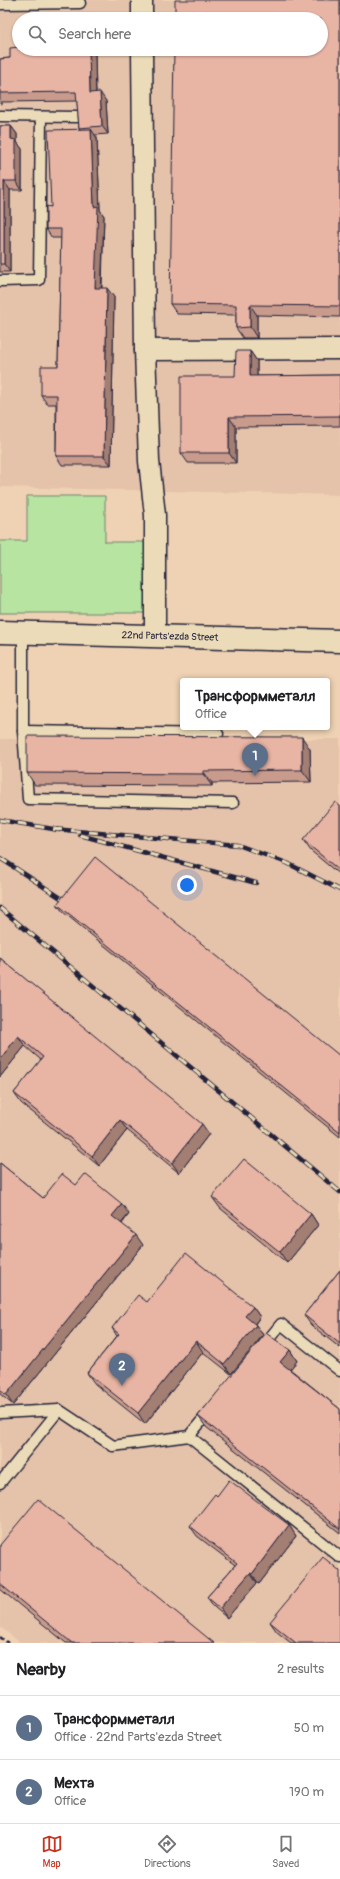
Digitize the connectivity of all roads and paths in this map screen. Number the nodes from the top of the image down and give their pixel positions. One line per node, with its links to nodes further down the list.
1 (142, 0): 4 (street)
2 (80, 3): 3 (lane)
3 (0, 4)
4 (142, 12)
5 (142, 56): 11 (street)
6 (0, 116): 7 (lane)
7 (41, 116): 8 (lane); 9 (lane)
8 (77, 117)
9 (0, 281)
10 (340, 349): 11 (street)
11 (145, 350): 14 (street)
12 (0, 632): 13 (street, 22nd Parts'ezda Street)
13 (23, 632): 14 (street, 22nd Parts'ezda Street); 16 (lane)
14 (155, 635): 15 (street, 22nd Parts'ezda Street)
15 (340, 640)
16 (23, 731): 17 (lane); 18 (lane)
17 (218, 734)
18 (233, 803)
19 (257, 1353): 20 (lane)
20 (340, 1371)
21 (218, 1401): 24 (lane)
22 (59, 1410): 23 (lane); 24 (lane); 25 (lane)
23 (0, 1413)
24 (189, 1436): 26 (lane)
25 (0, 1483)
26 (340, 1557)
27 (0, 1637): 28 (path)
28 (8, 1643)

